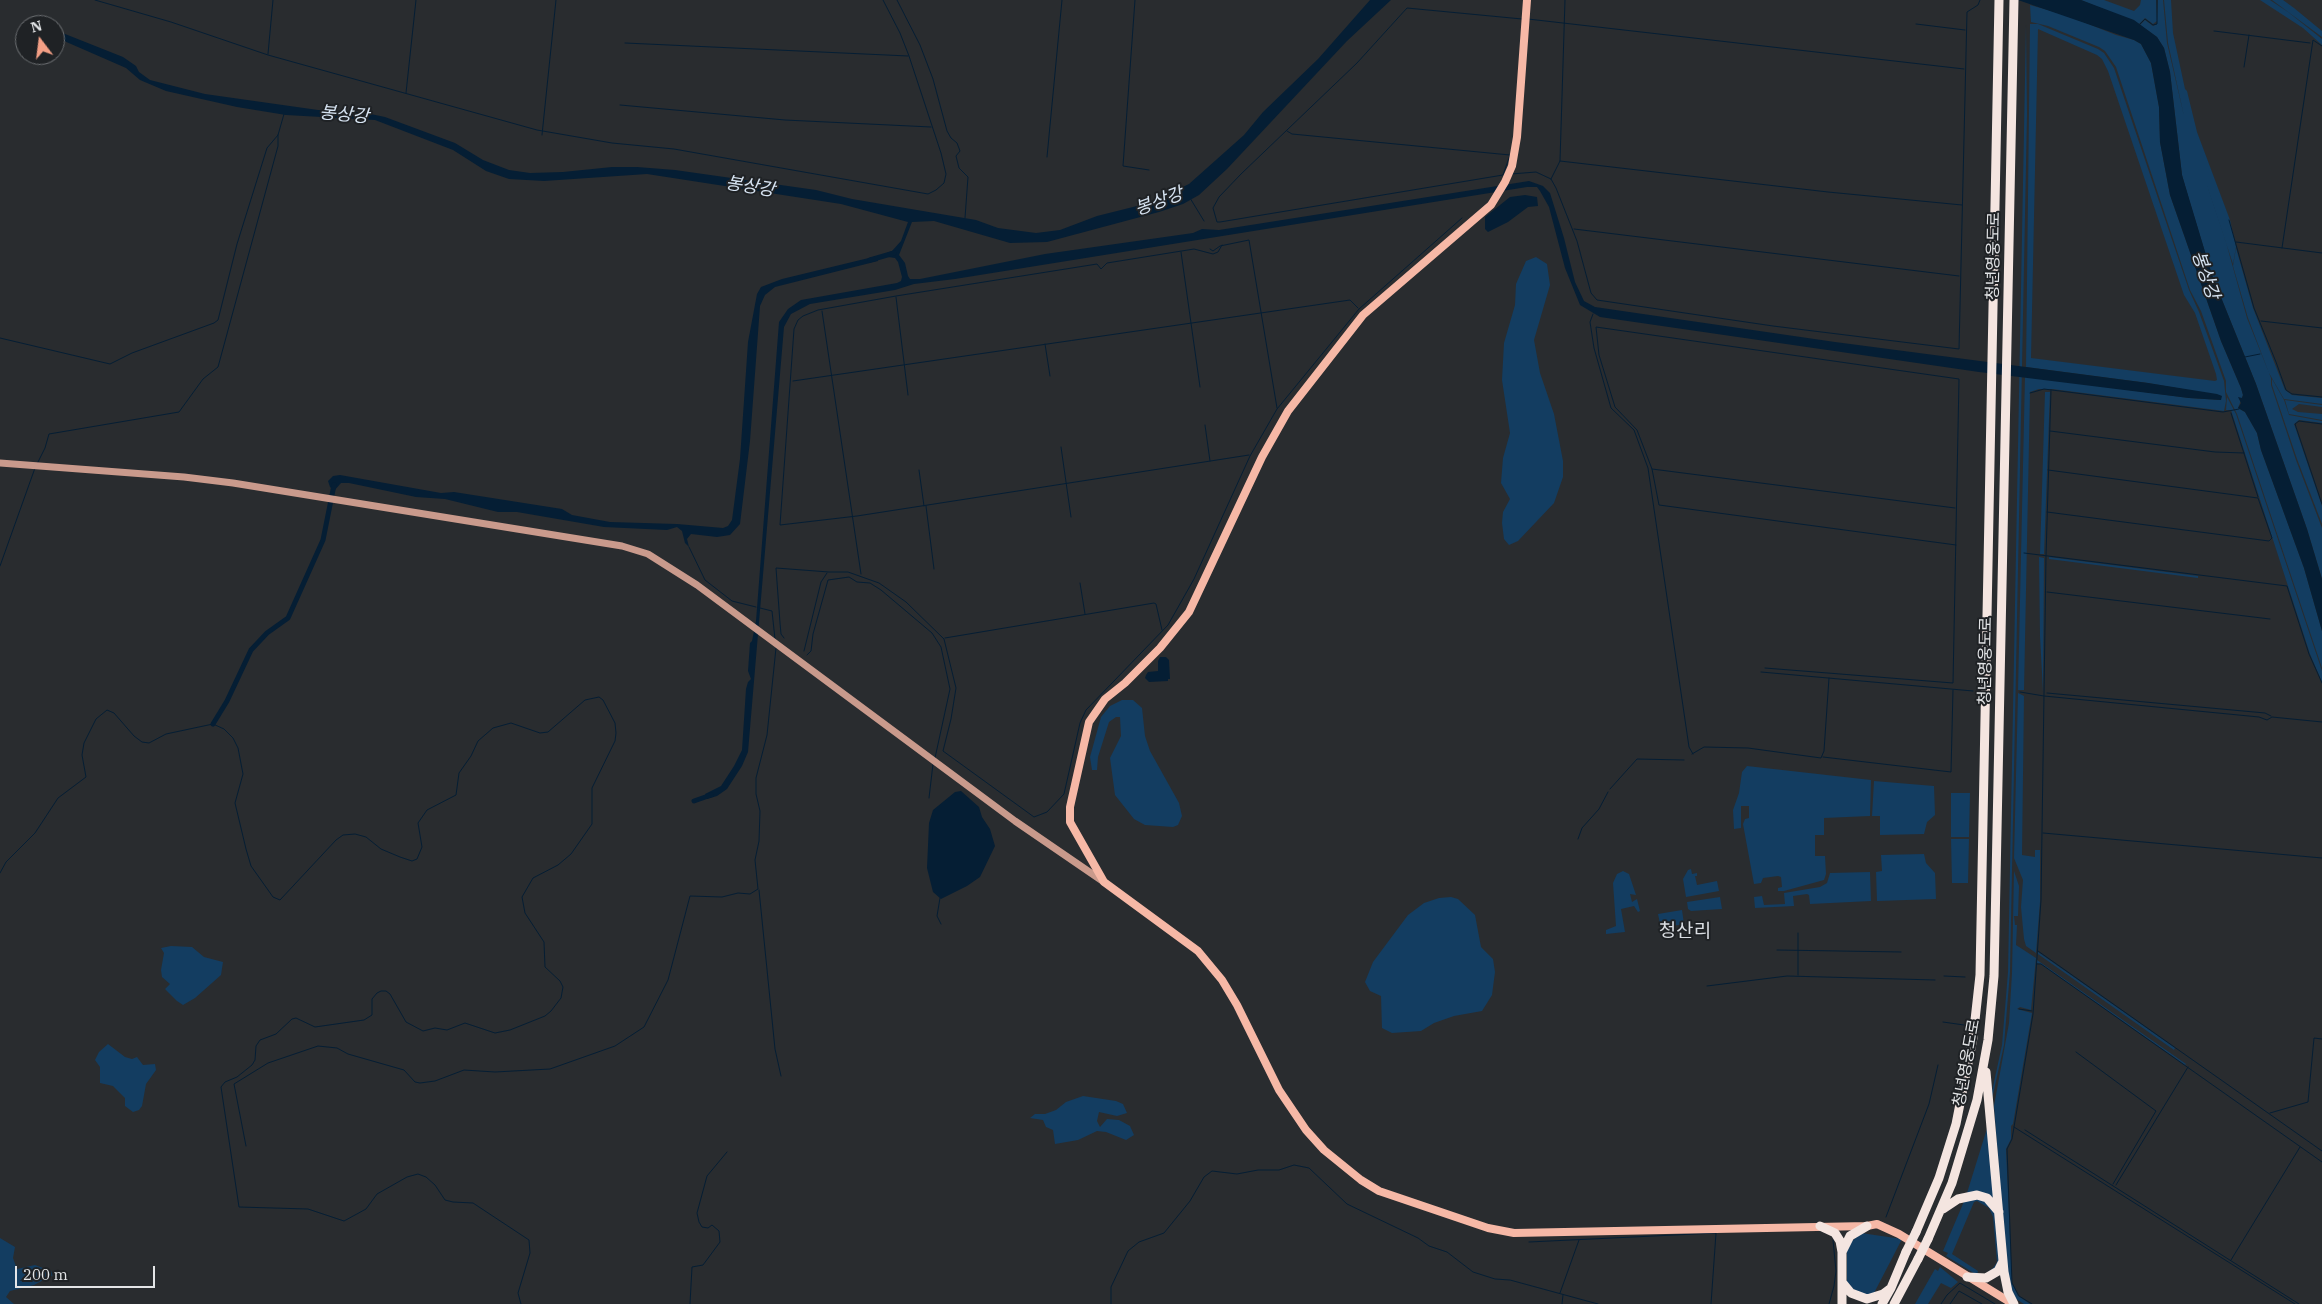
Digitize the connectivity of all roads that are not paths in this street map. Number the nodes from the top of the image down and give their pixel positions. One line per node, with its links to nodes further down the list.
1 (1527, 0): 5 (main road)
2 (1999, 3): 15 (highway, 청년영웅도로, bridge)
3 (2014, 4): 6 (highway, 청년영웅도로)
4 (0, 463): 5 (main road)
5 (1104, 882): 9 (main road)
6 (1988, 1040): 7 (highway, 청년영웅도로); 8 (highway)
7 (1941, 1211): 8 (highway); 18 (highway, 청년영웅도로, bridge)
8 (1999, 1212): 12 (highway)
9 (1820, 1226): 10 (main road); 11 (highway)
10 (1867, 1226): 11 (highway); 13 (main road)
11 (1842, 1252): 14 (highway)
12 (2003, 1260): 13 (highway); 19 (highway)
13 (1967, 1277): 19 (main road)
14 (1842, 1282): 15 (highway); 16 (highway)
15 (1891, 1288): 17 (highway, 청년영웅도로)
16 (1842, 1304)
17 (1882, 1304)
18 (1894, 1304)
19 (2013, 1304)

